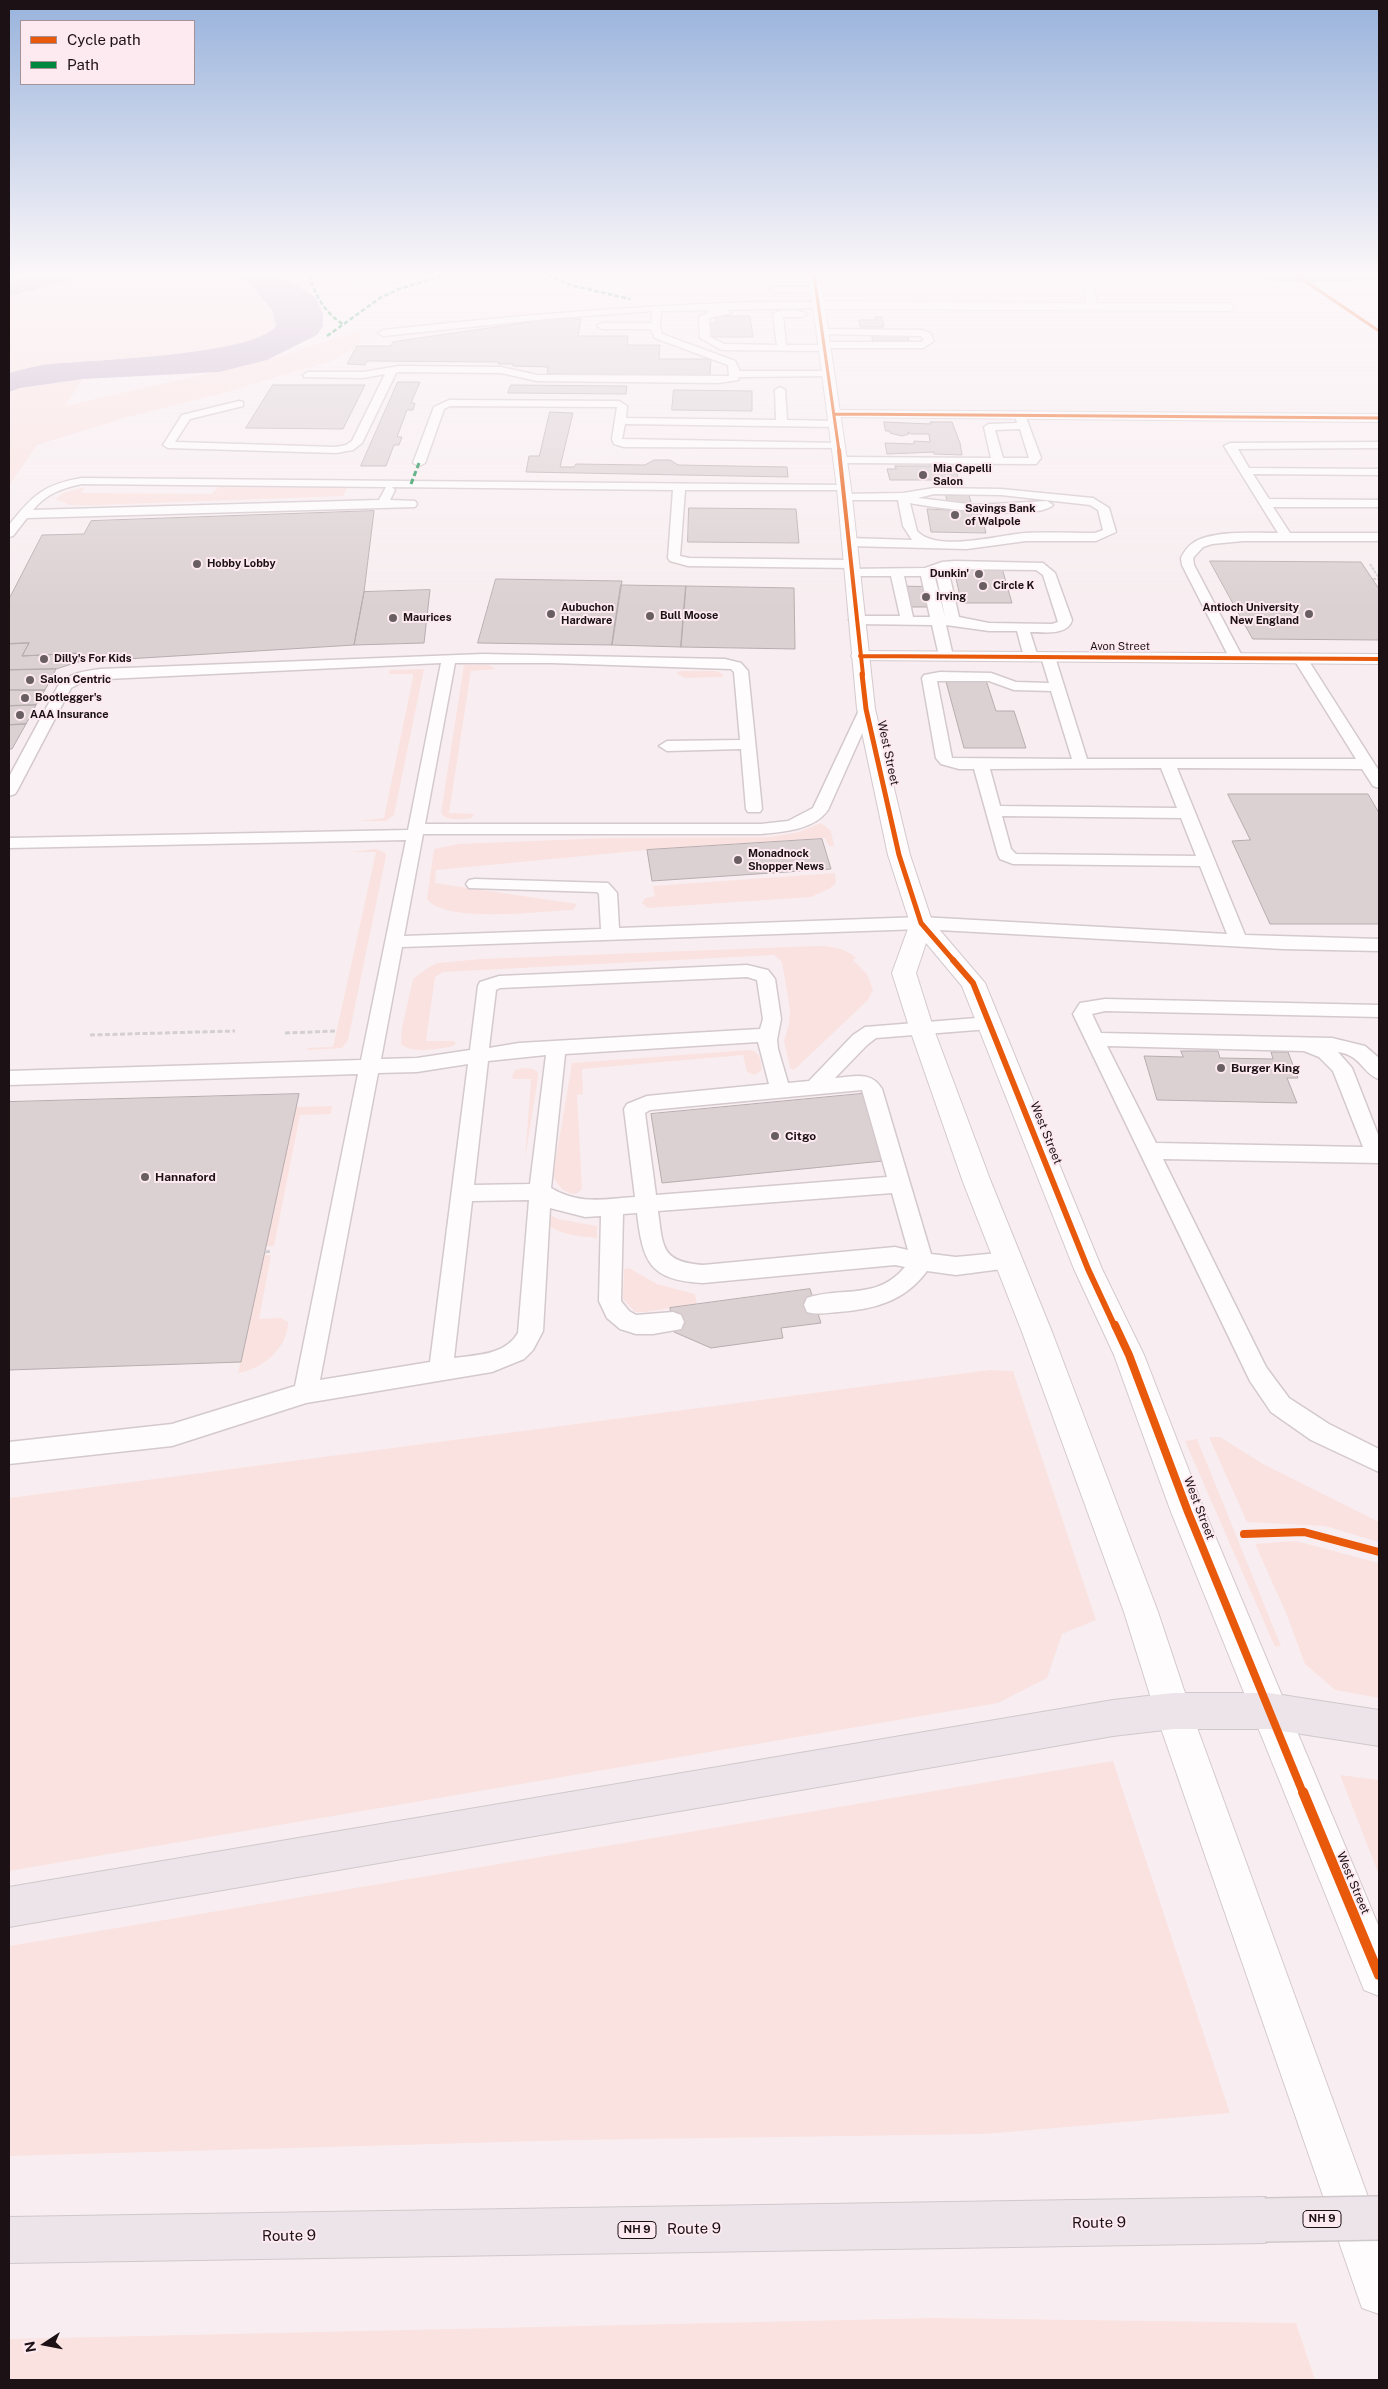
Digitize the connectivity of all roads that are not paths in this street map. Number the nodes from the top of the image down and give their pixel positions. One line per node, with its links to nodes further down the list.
1 (384, 386): 4 (lane)
2 (831, 386): 6 (street, West Street)
3 (780, 390): 9 (lane)
4 (240, 404)
5 (1379, 418): 8 (street)
6 (836, 419): 8 (street); 9 (lane); 11 (street, West Street)
7 (620, 420): 9 (lane); 11 (lane); 13 (lane)
8 (1022, 420): 12 (lane); 12 (lane)
9 (782, 423)
10 (1379, 445): 14 (lane)
11 (840, 453): 12 (lane); 18 (street, West Street)
12 (998, 462)
13 (419, 463)
14 (1245, 471): 15 (lane); 20 (lane)
15 (1379, 472)
16 (392, 484): 17 (lane); 22 (lane); 24 (lane)
17 (679, 487): 18 (lane); 31 (lane)
18 (845, 492): 19 (lane); 28 (street, West Street)
19 (903, 498): 29 (lane); 29 (lane)
20 (1264, 503): 21 (lane); 26 (lane)
21 (1379, 503)
22 (383, 504): 23 (lane); 24 (lane)
23 (411, 504)
24 (25, 514): 25 (lane)
25 (9, 533)
26 (1286, 537): 27 (lane); 42 (lane)
27 (1379, 537)
28 (849, 542): 29 (lane); 31 (street, West Street)
29 (936, 544)
30 (942, 567): 32 (lane); 37 (lane); 38 (lane)
31 (851, 568): 33 (lane); 34 (street, West Street)
32 (927, 572): 33 (lane); 36 (lane)
33 (897, 573): 35 (lane)
34 (856, 620): 35 (lane); 39 (street, West Street)
35 (906, 620): 36 (lane)
36 (937, 620): 37 (lane); 40 (lane)
37 (953, 621): 38 (lane)
38 (1022, 627): 41 (lane)
39 (860, 656): 40 (street, Avon Street); 47 (street, West Street)
40 (946, 656): 41 (street, Avon Street)
41 (1039, 657): 42 (street, Avon Street); 46 (lane)
42 (1236, 658): 43 (street, Avon Street)
43 (1300, 658): 45 (street, Avon Street); 53 (lane)
44 (449, 659): 48 (lane); 54 (lane); 58 (lane)
45 (1379, 659)
46 (1057, 687): 50 (lane); 51 (lane)
47 (866, 709): 58 (lane); 62 (street, West Street)
48 (748, 744): 49 (lane); 55 (lane)
49 (668, 746)
50 (981, 764): 51 (lane); 56 (lane)
51 (1081, 764): 52 (lane)
52 (1167, 764): 53 (lane); 57 (lane)
53 (1374, 772)
54 (9, 791)
55 (754, 809)
56 (993, 811): 57 (lane); 60 (lane)
57 (1188, 813): 60 (lane)
58 (415, 832): 59 (lane); 65 (lane)
59 (9, 843)
60 (1207, 862): 64 (lane)
61 (475, 884): 63 (lane)
62 (921, 923): 63 (lane); 64 (lane); 70 (street, West Street); 71 (street)
63 (610, 933): 65 (lane)
64 (1238, 940): 66 (lane)
65 (393, 942): 77 (lane)
66 (1340, 945): 67 (lane); 68 (lane)
67 (1379, 946)
68 (1379, 958)
69 (1379, 1011): 73 (lane)
70 (989, 1023): 71 (lane); 98 (street, West Street)
71 (922, 1027): 80 (lane); 90 (street)
72 (768, 1035): 75 (lane); 76 (lane); 81 (lane)
73 (1094, 1039): 74 (lane); 82 (lane)
74 (1306, 1044): 78 (lane); 83 (lane)
75 (556, 1048): 76 (lane); 85 (lane)
76 (479, 1056): 77 (lane); 86 (lane)
77 (370, 1066): 79 (lane); 94 (lane)
78 (1379, 1072)
79 (9, 1078)
80 (814, 1088): 81 (lane); 84 (lane)
81 (781, 1091): 87 (lane)
82 (1149, 1151): 83 (lane); 96 (lane)
83 (1378, 1155)
84 (900, 1184): 87 (lane); 89 (lane)
85 (540, 1192): 86 (lane); 88 (lane); 93 (lane)
86 (462, 1193): 93 (lane)
87 (646, 1206): 88 (lane); 89 (lane)
88 (612, 1208): 92 (lane)
89 (922, 1261): 90 (lane); 91 (lane)
90 (1008, 1261): 97 (street)
91 (815, 1305)
92 (673, 1322)
93 (441, 1371): 94 (lane)
94 (306, 1393): 95 (lane)
95 (9, 1453)
96 (1379, 1461)
97 (1173, 1711): 98 (highway); 100 (highway); 104 (street)
98 (1268, 1711): 99 (highway); 101 (street, West Street)
99 (1379, 1728)
100 (9, 1907)
101 (1379, 1975)
102 (1379, 2218): 103 (highway, Route 9 / NH 9, bridge)
103 (9, 2240)
104 (1379, 2291)

